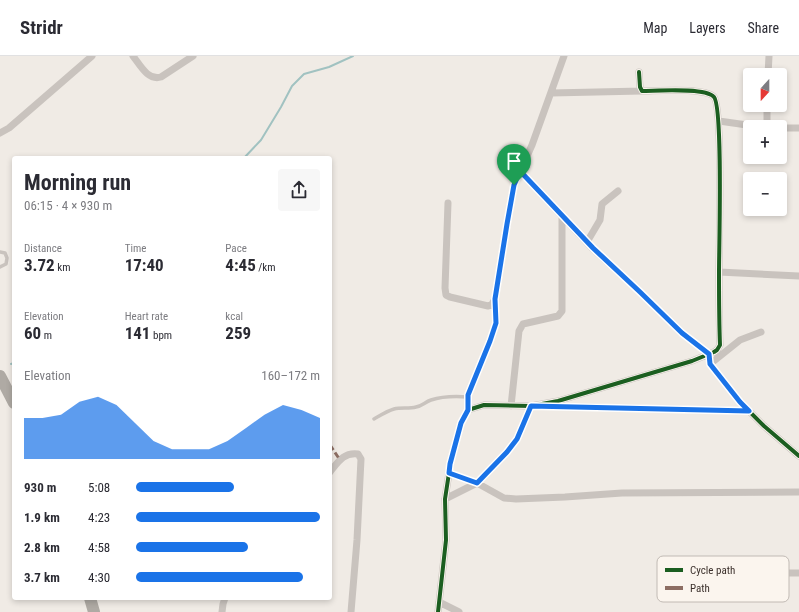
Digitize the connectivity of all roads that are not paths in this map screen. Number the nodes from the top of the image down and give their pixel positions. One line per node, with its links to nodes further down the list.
1 (92, 56): 14 (street)
2 (133, 56): 3 (street)
3 (193, 56)
4 (564, 56): 9 (street)
5 (768, 56): 6 (street)
6 (768, 68)
7 (639, 72): 8 (street)
8 (642, 91): 9 (street); 10 (street)
9 (551, 93): 15 (street)
10 (719, 121): 11 (street); 22 (street)
11 (743, 124)
12 (787, 128): 13 (street)
13 (799, 128)
14 (0, 134)
15 (520, 171): 18 (street); 24 (street)
16 (618, 191): 19 (street)
17 (448, 203): 24 (street)
18 (562, 216): 19 (street); 31 (street)
19 (587, 242): 26 (street)
20 (0, 252): 21 (lane)
21 (0, 267)
22 (719, 272): 23 (street); 26 (street)
23 (799, 276)
24 (495, 299): 29 (street)
25 (761, 332): 27 (street)
26 (709, 354): 27 (street); 32 (street)
27 (710, 364): 34 (street)
28 (0, 376): 30 (highway)
29 (468, 397): 33 (street); 35 (lane)
30 (12, 399)
31 (511, 406): 32 (street); 33 (street)
32 (531, 406): 34 (street); 39 (street)
33 (468, 410): 38 (street)
34 (749, 411): 36 (street)
35 (374, 419)
36 (799, 456)
37 (332, 470): 47 (street)
38 (449, 473): 39 (street); 41 (street)
39 (477, 483): 40 (street); 41 (street)
40 (799, 492)
41 (445, 499): 44 (street)
42 (91, 600): 45 (highway)
43 (224, 600): 46 (street)
44 (439, 602): 48 (street); 49 (street)
45 (94, 612)
46 (222, 612)
47 (351, 612)
48 (438, 612)
49 (459, 612)

